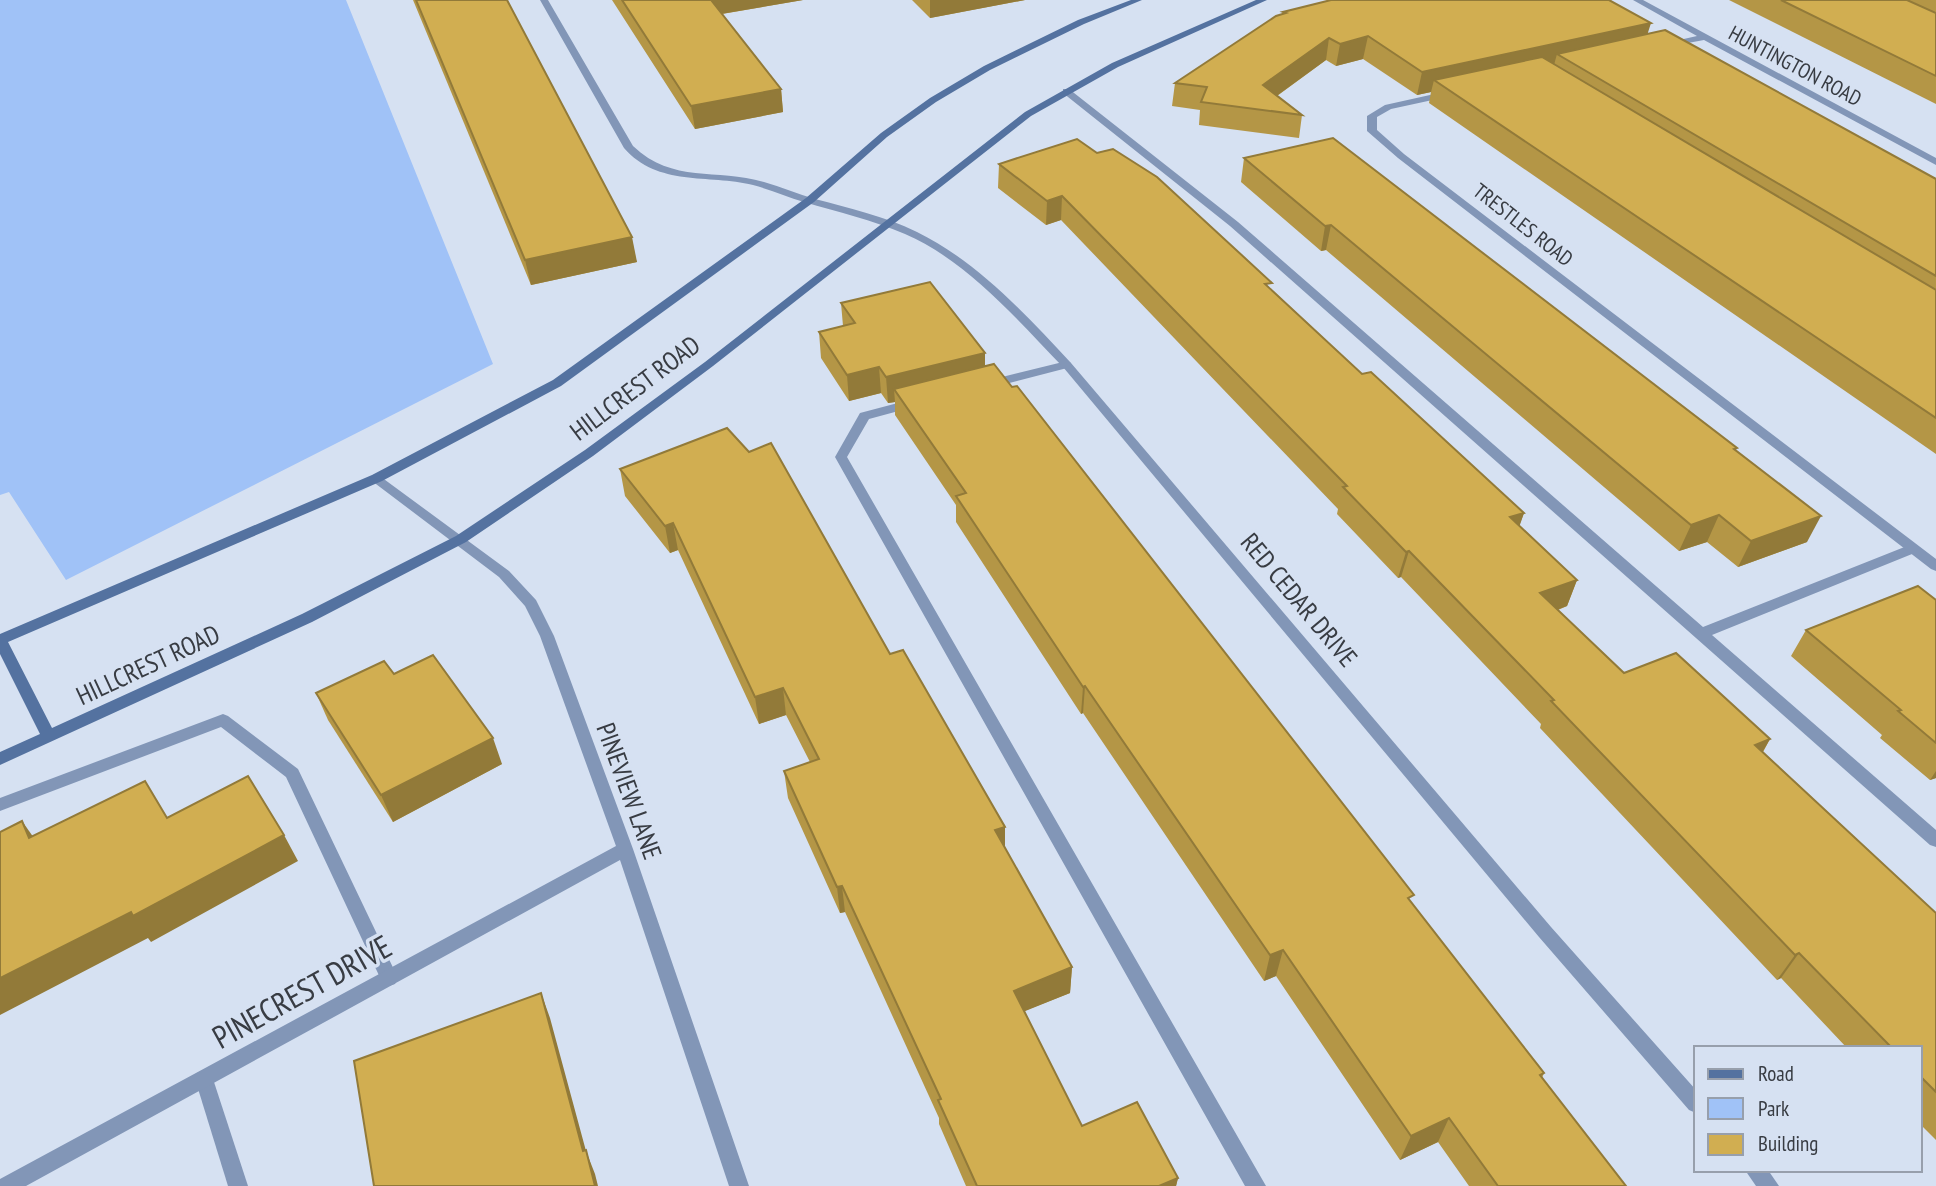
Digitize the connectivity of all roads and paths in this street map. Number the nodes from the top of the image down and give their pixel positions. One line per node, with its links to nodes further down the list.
1 (544, 0): 10 (street, RED CEDAR DRIVE)
2 (1138, 0): 10 (main road, HILLCREST ROAD)
3 (1263, 0): 7 (main road, HILLCREST ROAD)
4 (1637, 0): 5 (street, HUNTINGTON ROAD)
5 (1705, 37): 6 (street); 9 (street, HUNTINGTON ROAD)
6 (1654, 49)
7 (1066, 91): 11 (main road, HILLCREST ROAD); 19 (street)
8 (1456, 92): 17 (street, TRESTLES ROAD)
9 (1936, 162)
10 (810, 200): 11 (street, RED CEDAR DRIVE); 15 (main road, HILLCREST ROAD)
11 (887, 223): 12 (street, RED CEDAR DRIVE); 16 (main road, HILLCREST ROAD)
12 (1067, 365): 13 (street); 28 (street, RED CEDAR DRIVE)
13 (972, 389)
14 (932, 399): 33 (street)
15 (377, 478): 16 (street, PINEVIEW LANE); 20 (main road, HILLCREST ROAD)
16 (461, 539): 21 (main road, HILLCREST ROAD); 25 (street, PINEVIEW LANE)
17 (1912, 549): 18 (street, TRESTLES ROAD); 19 (street)
18 (1936, 566)
19 (1699, 634): 24 (street)
20 (0, 640): 21 (main road)
21 (49, 737): 22 (main road, HILLCREST ROAD)
22 (0, 758)
23 (0, 805): 26 (street)
24 (1936, 840)
25 (625, 849): 26 (street, PINECREST DRIVE); 32 (street, PINEVIEW LANE)
26 (389, 978): 27 (street, PINECREST DRIVE)
27 (204, 1079): 30 (street, PINECREST DRIVE); 31 (street)
28 (1694, 1102)
29 (1757, 1172): 34 (street)
30 (7, 1186)
31 (238, 1186)
32 (739, 1186)
33 (1256, 1186)
34 (1769, 1186)

